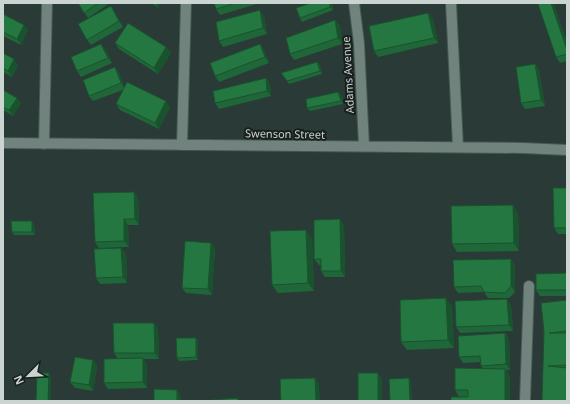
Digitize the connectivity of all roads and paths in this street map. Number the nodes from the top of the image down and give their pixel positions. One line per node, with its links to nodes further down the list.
1 (47, 3): 6 (street)
2 (186, 3): 7 (street)
3 (354, 3): 8 (street, Adams Avenue)
4 (451, 3): 9 (street)
5 (3, 143): 6 (street, Swenson Street)
6 (44, 144): 7 (street, Swenson Street)
7 (182, 145): 8 (street, Swenson Street)
8 (364, 146): 9 (street, Swenson Street)
9 (458, 147): 10 (street, Swenson Street)
10 (567, 150)
11 (529, 286): 12 (street)
12 (525, 401)

